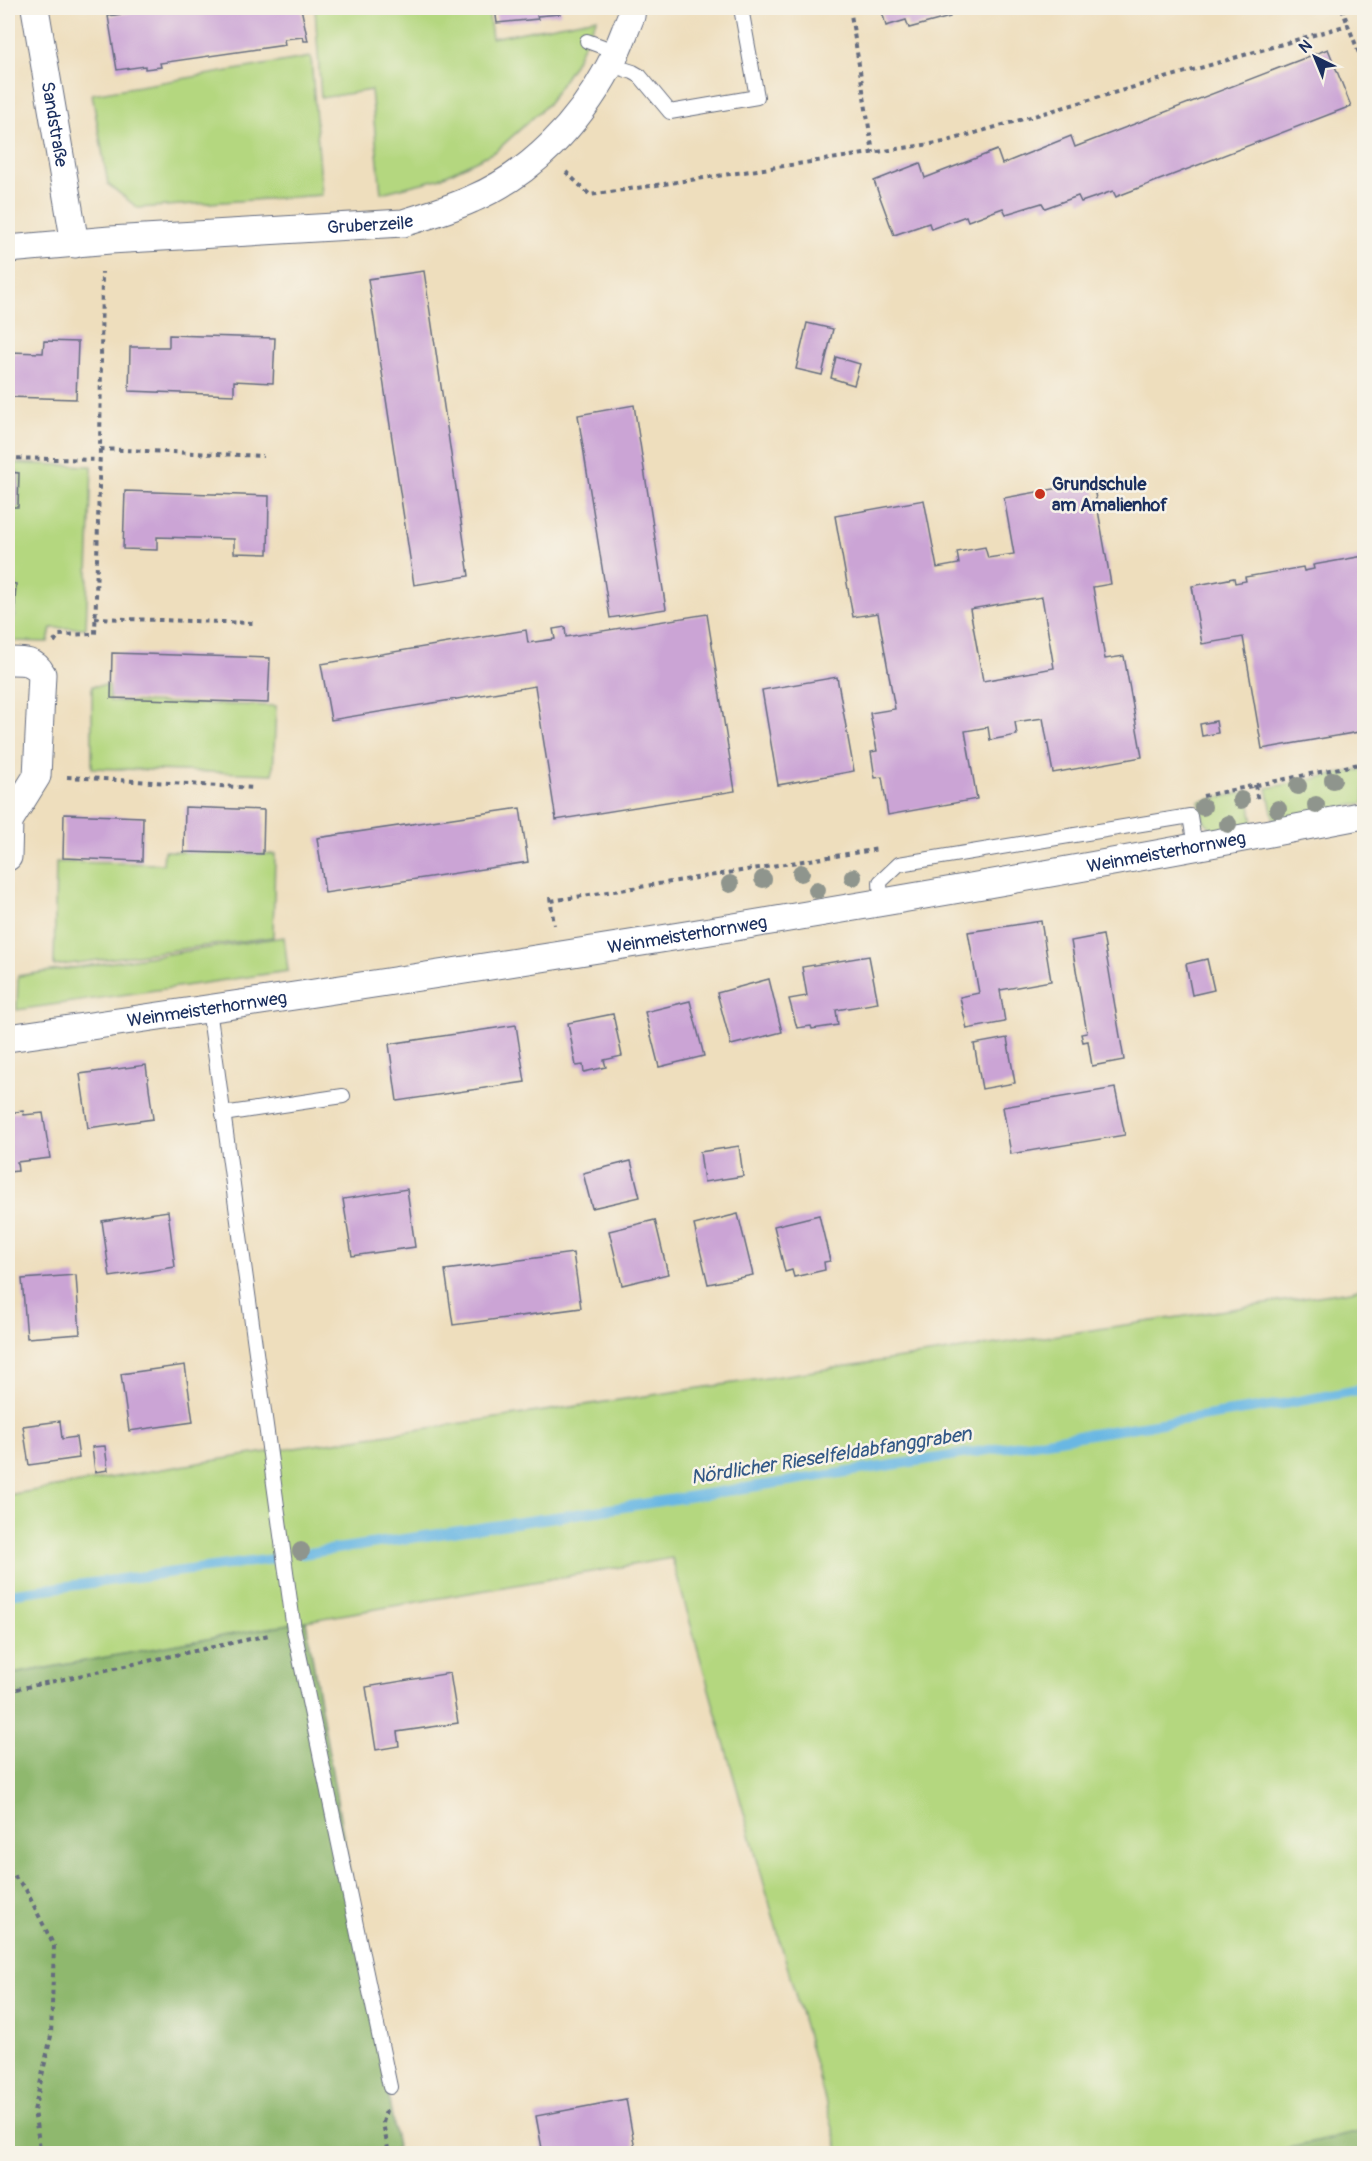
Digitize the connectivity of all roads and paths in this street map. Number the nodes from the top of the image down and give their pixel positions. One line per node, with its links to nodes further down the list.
1 (35, 8): 12 (street, Sandstraße)
2 (632, 8): 8 (street, Gruberzeile)
3 (741, 8): 8 (lane)
4 (850, 8): 10 (path)
5 (1342, 8): 6 (path)
6 (1348, 25): 9 (path); 10 (path)
7 (587, 41): 8 (lane)
8 (614, 58): 12 (street, Gruberzeile)
9 (1365, 60)
10 (873, 153): 11 (path)
11 (562, 168)
12 (75, 244): 13 (street, Gruberzeile)
13 (8, 249)
14 (102, 269): 15 (path)
15 (100, 449): 16 (path); 18 (path)
16 (263, 456)
17 (8, 458): 18 (path)
18 (100, 460): 19 (path)
19 (95, 618): 20 (path); 22 (path)
20 (254, 624)
21 (8, 660): 22 (street)
22 (38, 666): 23 (street)
23 (37, 776): 24 (path); 26 (street)
24 (255, 788)
25 (1365, 815): 27 (street, Weinmeisterhornweg)
26 (8, 858)
27 (209, 1009): 28 (street, Weinmeisterhornweg); 30 (lane)
28 (8, 1038)
29 (343, 1096): 30 (lane)
30 (223, 1114): 31 (lane)
31 (294, 1630): 32 (path); 34 (lane)
32 (8, 1691)
33 (8, 1869): 35 (path)
34 (390, 2087): 36 (path)
35 (41, 2154)
36 (389, 2154)

